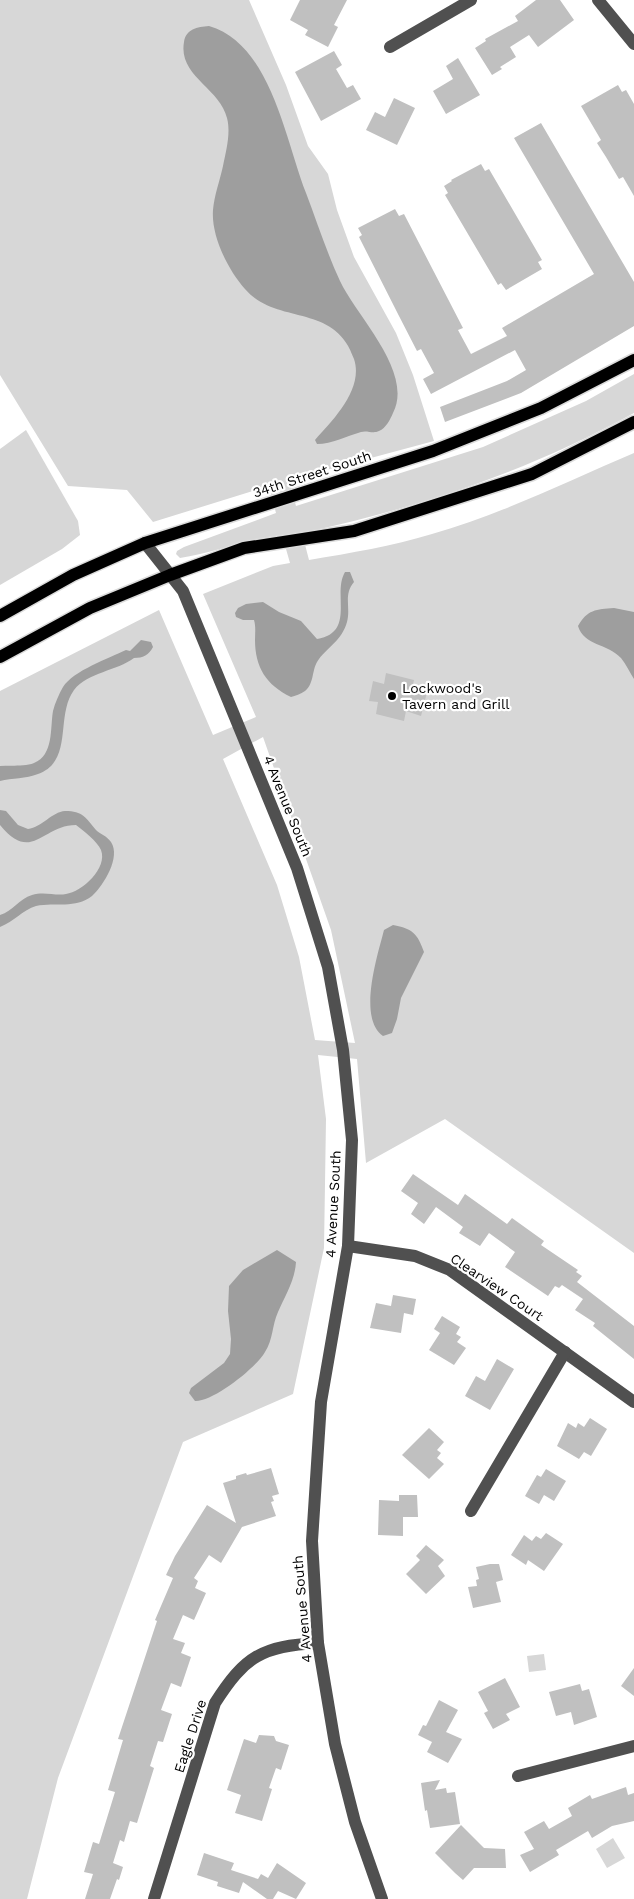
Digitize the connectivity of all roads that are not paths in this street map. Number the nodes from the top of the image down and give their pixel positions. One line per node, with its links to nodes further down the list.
1 (471, 0): 4 (street)
2 (598, 0): 3 (street)
3 (634, 44)
4 (390, 48)
5 (634, 360): 7 (main road, 34th Street South)
6 (634, 422): 8 (main road)
7 (145, 543): 8 (street, 4 Avenue South); 9 (main road, 34th Street South)
8 (170, 575): 10 (main road); 11 (street, 4 Avenue South)
9 (0, 616)
10 (0, 656)
11 (348, 1246): 12 (street, Clearview Court); 15 (street, 4 Avenue South)
12 (565, 1352): 13 (street, Clearview Court); 14 (street)
13 (634, 1402)
14 (471, 1511)
15 (318, 1643): 18 (street, Eagle Drive); 19 (street, 4 Avenue South)
16 (634, 1746): 17 (street)
17 (518, 1776)
18 (154, 1899)
19 (382, 1899)

